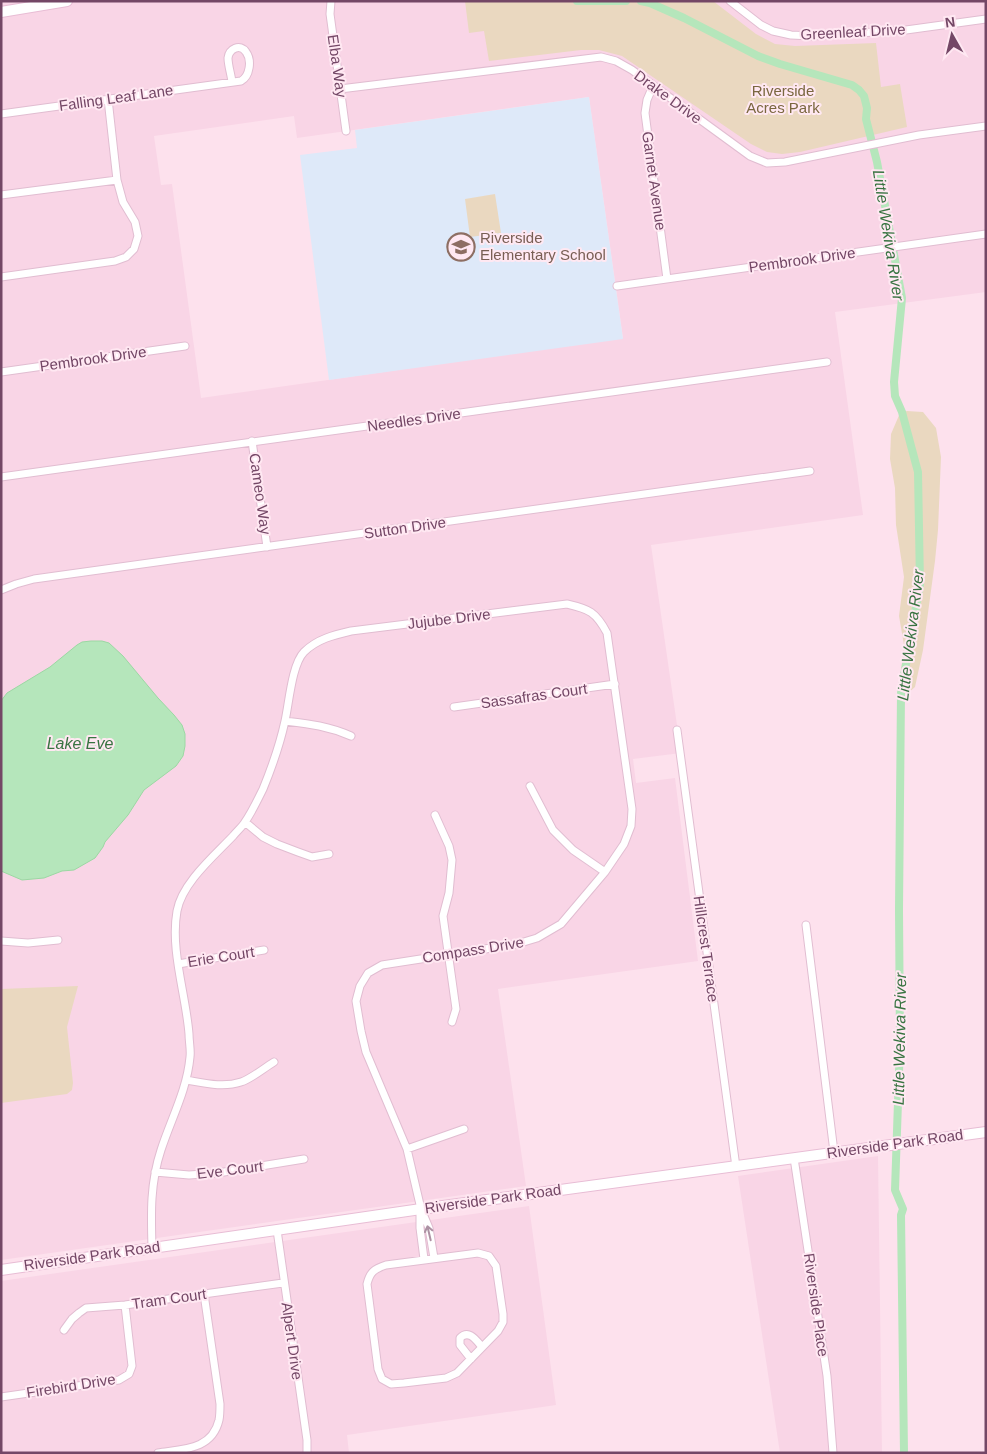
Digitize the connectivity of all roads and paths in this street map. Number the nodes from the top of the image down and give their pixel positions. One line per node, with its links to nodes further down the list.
1 (67, 1): 4 (street)
2 (331, 1): 8 (street, Elba Way)
3 (730, 1): 5 (street, Greenleaf Drive)
4 (1, 12)
5 (986, 19)
6 (232, 82): 6 (street); 9 (street, Falling Leaf Lane)
7 (653, 86): 8 (street, Drake Drive); 11 (street, Drake Drive); 17 (street, Garnet Avenue)
8 (340, 89): 12 (street, Elba Way)
9 (108, 99): 10 (street, Falling Leaf Lane); 13 (street)
10 (1, 114)
11 (986, 126)
12 (346, 131)
13 (117, 180): 14 (street); 16 (street)
14 (1, 195)
15 (986, 234): 17 (street, Pembrook Drive)
16 (1, 277)
17 (667, 279): 18 (street, Pembrook Drive)
18 (617, 286)
19 (185, 346): 21 (street, Pembrook Drive)
20 (827, 362): 22 (street, Needles Drive)
21 (1, 372)
22 (252, 442): 24 (street, Needles Drive); 25 (street, Cameo Way)
23 (810, 472): 25 (street, Sutton Drive)
24 (1, 477)
25 (267, 547): 26 (street, Sutton Drive)
26 (1, 590)
27 (615, 684): 28 (street, Sassafras Court); 29 (street, Jujube Drive); 36 (street, Compass Drive)
28 (454, 708)
29 (285, 720): 31 (street); 34 (street, Jujube Drive)
30 (677, 730): 52 (street, Hillcrest Terrace)
31 (351, 736)
32 (530, 786): 36 (street)
33 (435, 815): 41 (street)
34 (245, 822): 35 (street); 42 (street, Jujube Drive)
35 (329, 854)
36 (605, 872): 41 (street, Compass Drive)
37 (806, 925): 49 (street)
38 (58, 940): 39 (street)
39 (1, 941)
40 (264, 950): 42 (street, Erie Court)
41 (448, 954): 43 (street); 48 (street, Compass Drive)
42 (178, 964): 45 (street, Jujube Drive)
43 (452, 1022)
44 (274, 1062): 45 (street)
45 (186, 1080): 53 (street, Jujube Drive)
46 (464, 1129): 48 (street)
47 (986, 1132): 49 (street, Riverside Park Road)
48 (407, 1149): 54 (street, Compass Drive)
49 (834, 1152): 50 (street, Riverside Park Road)
50 (794, 1158): 52 (street, Riverside Park Road); 69 (street, Riverside Place)
51 (304, 1160): 53 (street, Eve Court)
52 (736, 1167): 54 (street, Riverside Park Road)
53 (155, 1172): 56 (street, Jujube Drive)
54 (421, 1209): 55 (street, Riverside Park Road); 57 (street, one-way to 54); 58 (street)
55 (276, 1230): 56 (street, Riverside Park Road); 60 (street, Alpert Drive)
56 (152, 1247): 59 (street, Riverside Park Road)
57 (434, 1258): 58 (street); 64 (street)
58 (424, 1259): 65 (street)
59 (1, 1270)
60 (283, 1283): 61 (street, Tram Court); 68 (street, Alpert Drive)
61 (204, 1294): 62 (street, Tram Court); 67 (street)
62 (125, 1305): 63 (street, Tram Court); 66 (street, Firebird Drive)
63 (64, 1330)
64 (482, 1347): 65 (street); 65 (street)
65 (471, 1359)
66 (1, 1397)
67 (158, 1453)
68 (307, 1453)
69 (833, 1453)

